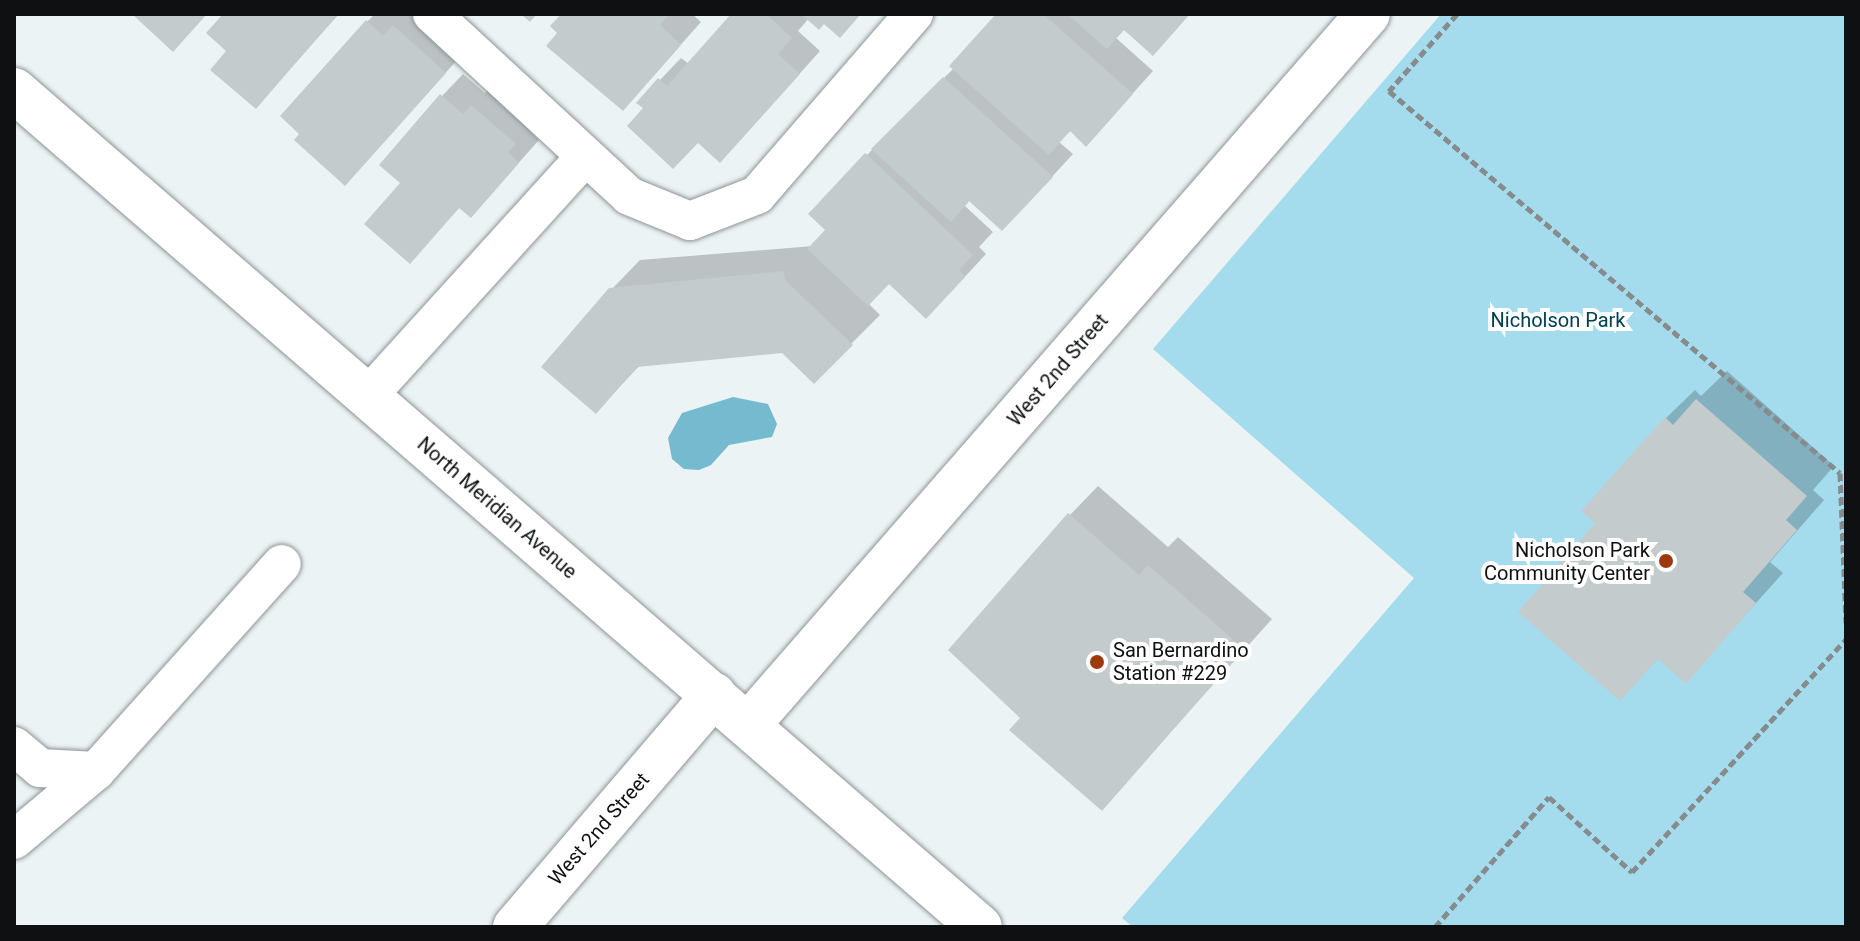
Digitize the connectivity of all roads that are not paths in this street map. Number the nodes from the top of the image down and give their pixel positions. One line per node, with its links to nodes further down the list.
1 (432, 14): 5 (lane)
2 (914, 14): 5 (lane)
3 (1368, 14): 9 (street, West 2nd Street)
4 (14, 90): 6 (street, North Meridian Avenue)
5 (585, 157): 6 (lane)
6 (368, 396): 8 (street, North Meridian Avenue)
7 (282, 564): 11 (lane)
8 (714, 695): 9 (street, North Meridian Avenue); 13 (street, West 2nd Street)
9 (748, 725): 14 (street, North Meridian Avenue)
10 (14, 746): 11 (lane)
11 (96, 771): 12 (lane)
12 (14, 840)
13 (515, 927)
14 (980, 927)

